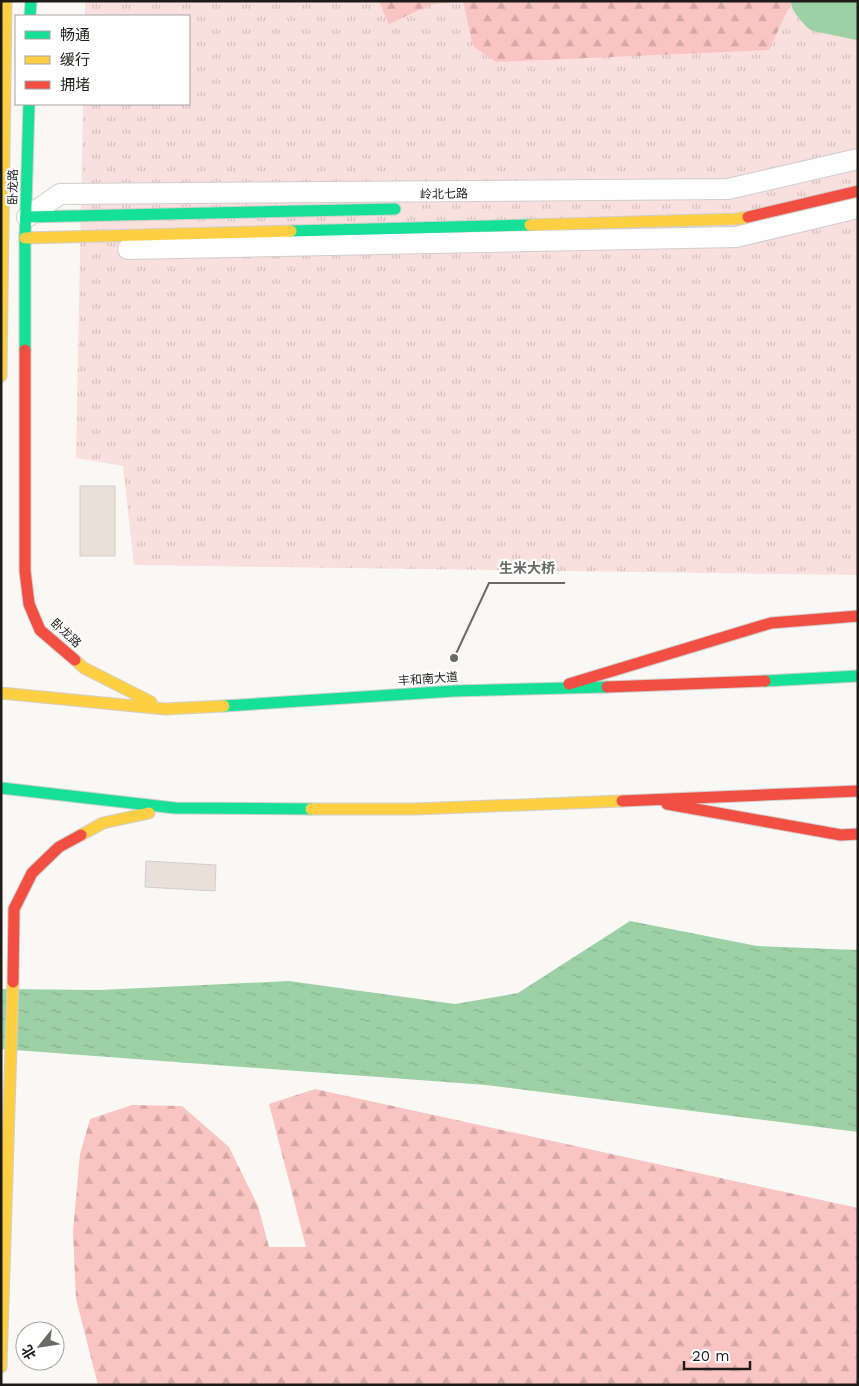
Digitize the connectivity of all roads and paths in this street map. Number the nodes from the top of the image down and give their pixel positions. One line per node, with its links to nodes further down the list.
1 (6, 1): 11 (main road, 卧龙路)
2 (31, 1): 3 (main road)
3 (30, 15)
4 (29, 105): 9 (main road, 卧龙路)
5 (858, 159): 9 (street)
6 (858, 191): 10 (main road)
7 (858, 208): 10 (street)
8 (404, 209): 9 (main road, 岭北七路)
9 (26, 217): 10 (main road, 卧龙路)
10 (26, 238): 16 (main road, 卧龙路)
11 (1, 376)
12 (858, 616): 14 (main road)
13 (858, 676): 14 (main road, 丰和南大道)
14 (558, 687): 16 (main road, 丰和南大道)
15 (1, 693): 16 (main road, 丰和南大道)
16 (166, 709)
17 (1, 788): 20 (main road)
18 (858, 791): 19 (main road)
19 (643, 800): 20 (main road); 21 (main road)
20 (175, 808): 22 (main road)
21 (858, 834)
22 (1, 1367)

